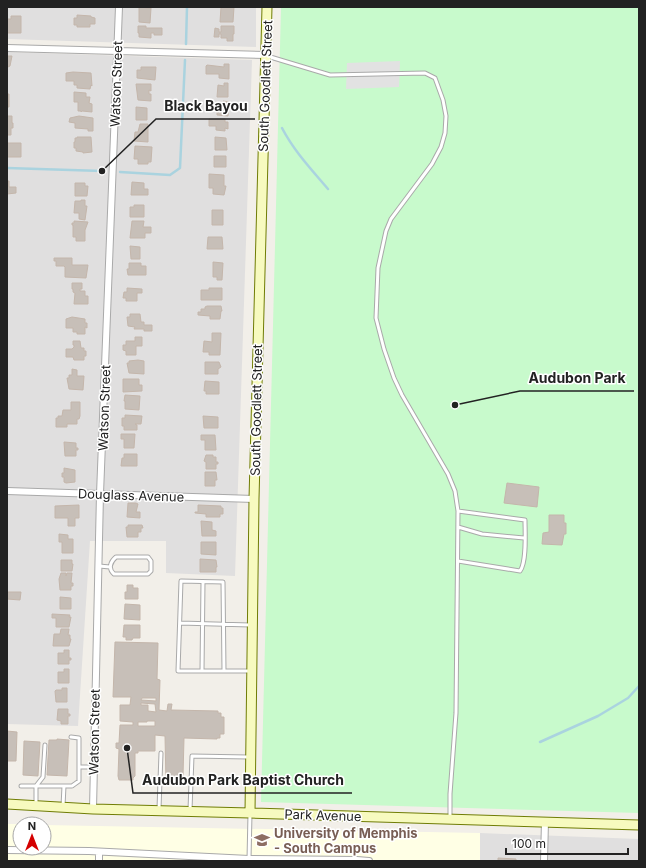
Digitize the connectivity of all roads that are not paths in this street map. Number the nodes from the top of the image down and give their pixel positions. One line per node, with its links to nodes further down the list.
1 (119, 7): 4 (street, Watson Street)
2 (267, 7): 5 (main road, South Goodlett Street)
3 (7, 48): 4 (street)
4 (118, 52): 5 (street); 7 (street, Watson Street)
5 (266, 55): 8 (main road, South Goodlett Street); 9 (lane)
6 (7, 491): 7 (street, Douglass Avenue)
7 (100, 494): 8 (street, Douglass Avenue); 13 (street, Watson Street)
8 (254, 499): 19 (main road, South Goodlett Street)
9 (458, 511): 10 (lane); 11 (lane)
10 (458, 527): 11 (lane); 12 (lane)
11 (524, 538): 12 (lane)
12 (458, 561): 39 (lane)
13 (99, 566): 14 (lane); 28 (street, Watson Street)
14 (110, 567): 14 (lane)
15 (203, 582): 16 (lane); 17 (lane); 18 (lane)
16 (180, 623): 17 (lane); 20 (lane)
17 (202, 624): 18 (lane); 20 (lane)
18 (223, 624): 19 (lane); 21 (lane)
19 (252, 625): 22 (main road, South Goodlett Street)
20 (202, 671): 21 (lane)
21 (224, 671): 22 (lane)
22 (252, 671): 26 (main road, South Goodlett Street)
23 (71, 737): 27 (lane)
24 (45, 745): 30 (lane)
25 (161, 753): 36 (lane)
26 (251, 757): 37 (lane); 38 (main road, South Goodlett Street)
27 (79, 767): 28 (lane); 31 (lane)
28 (94, 767): 35 (street, Watson Street)
29 (21, 786): 30 (lane)
30 (36, 786): 31 (lane); 33 (lane)
31 (64, 786): 34 (lane)
32 (7, 804): 33 (main road, Park Avenue)
33 (36, 806): 34 (main road, Park Avenue)
34 (63, 808): 35 (main road, Park Avenue)
35 (93, 809): 36 (main road, Park Avenue)
36 (159, 811): 37 (main road, Park Avenue)
37 (190, 811): 38 (main road, Park Avenue)
38 (250, 813): 39 (main road, Park Avenue); 44 (lane)
39 (450, 818): 40 (main road, Park Avenue)
40 (544, 822): 41 (main road, Park Avenue); 47 (street)
41 (639, 824)
42 (7, 850): 43 (street)
43 (99, 852): 44 (street); 45 (street)
44 (248, 860): 46 (street)
45 (99, 861)
46 (369, 861)
47 (544, 861)

